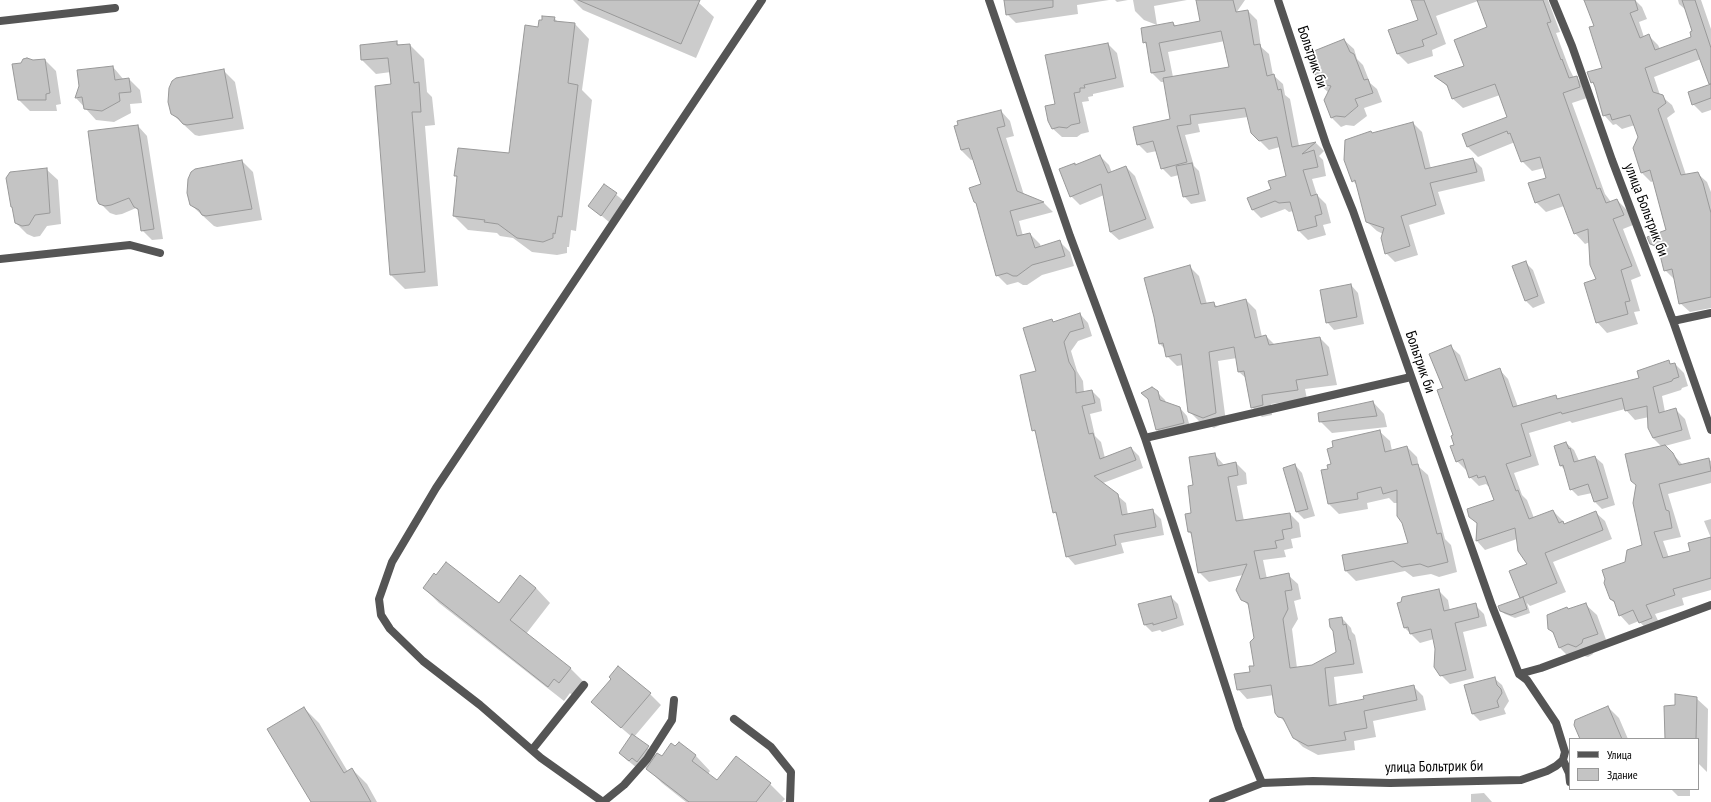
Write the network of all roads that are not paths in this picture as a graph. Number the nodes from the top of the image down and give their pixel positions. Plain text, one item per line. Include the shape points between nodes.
1 (762, 0) edge
2 (989, 0) edge
3 (1278, 0) edge
4 (1553, 0) edge
5 (115, 8) dead end
6 (0, 22) edge
7 (160, 253) dead end
8 (0, 259) edge
9 (1711, 313) edge
10 (1673, 321) junction
11 (1411, 377) junction
12 (1711, 430) edge
13 (1145, 438) junction
14 (1711, 605) edge
15 (1519, 674) junction
16 (584, 685) dead end
17 (674, 700) dead end
18 (734, 719) dead end
19 (532, 750) junction
20 (1563, 760) junction
21 (1569, 773) edge
22 (1262, 783) junction
23 (603, 802) edge
24 (790, 802) edge
25 (1213, 802) edge

1 - 19 street via 436,488 392,562 381,592 381,615 390,629 423,661
2 - 13 street via 1070,236
3 - 11 street, Больтрик би via 1326,144
4 - 10 street, улица Больтрик би
5 - 6 street
7 - 8 street via 130,245
9 - 10 street
10 - 12 street, улица Больтрик би
11 - 13 street
11 - 15 street, Больтрик би via 1492,606
13 - 22 street via 1239,728
14 - 15 street via 1542,668
15 - 20 street, Больтрик би via 1556,723 1564,745
16 - 19 street
17 - 23 street via 672,720 647,758 624,784
18 - 24 street via 771,747 791,772
19 - 23 street
20 - 21 street
20 - 22 street, улица Больтрик би via 1547,771 1521,780
22 - 25 street, улица Больтрик би

